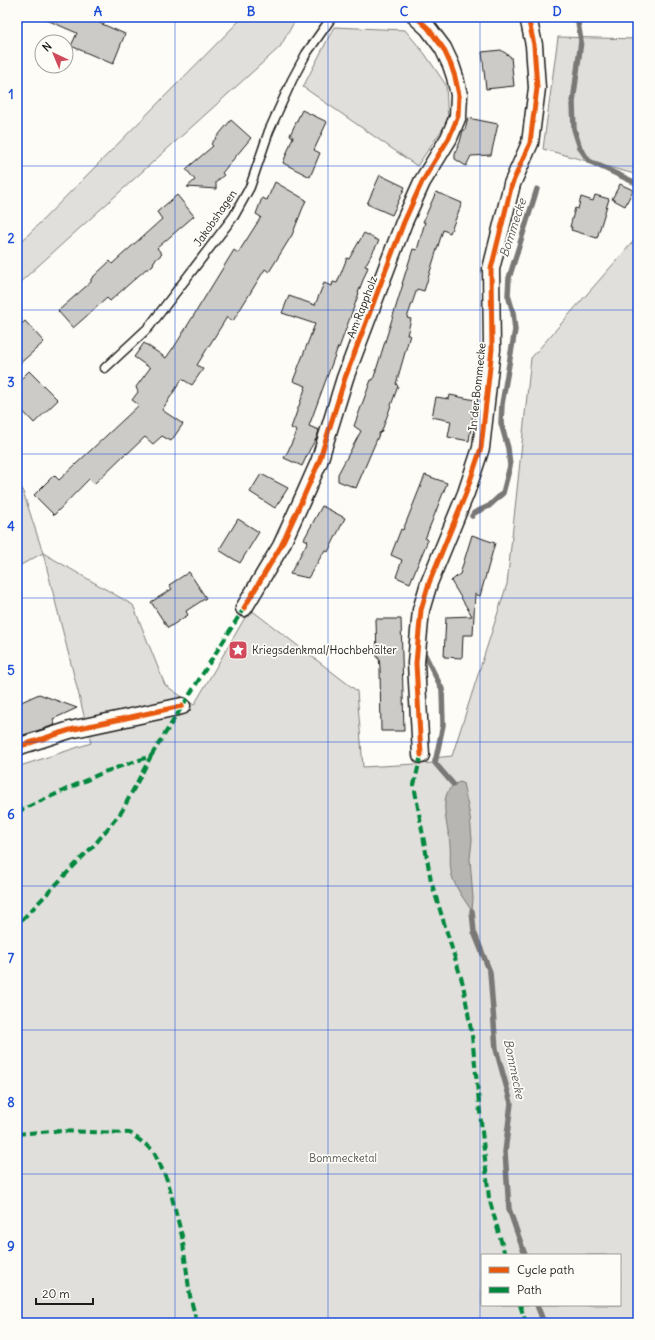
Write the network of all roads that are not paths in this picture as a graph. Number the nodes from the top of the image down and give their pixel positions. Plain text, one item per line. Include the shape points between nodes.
1 (332, 17) edge
2 (416, 17) edge
3 (528, 17) edge
4 (105, 368) dead end
5 (244, 608) dead end
6 (182, 706) dead end
7 (17, 747) edge
8 (421, 755) dead end

1 - 4 lane, Jakobshagen via 306,54 292,80 269,131 250,187 234,216 149,327
2 - 5 street, Am Rappholz via 428,28 451,65 459,95 458,116 449,138 422,182 404,222 345,378 319,462 281,546
3 - 8 street, In der Bommecke via 534,45 538,88 530,143 512,184 491,269 492,349 481,448 421,610 416,663
6 - 7 street via 70,730

